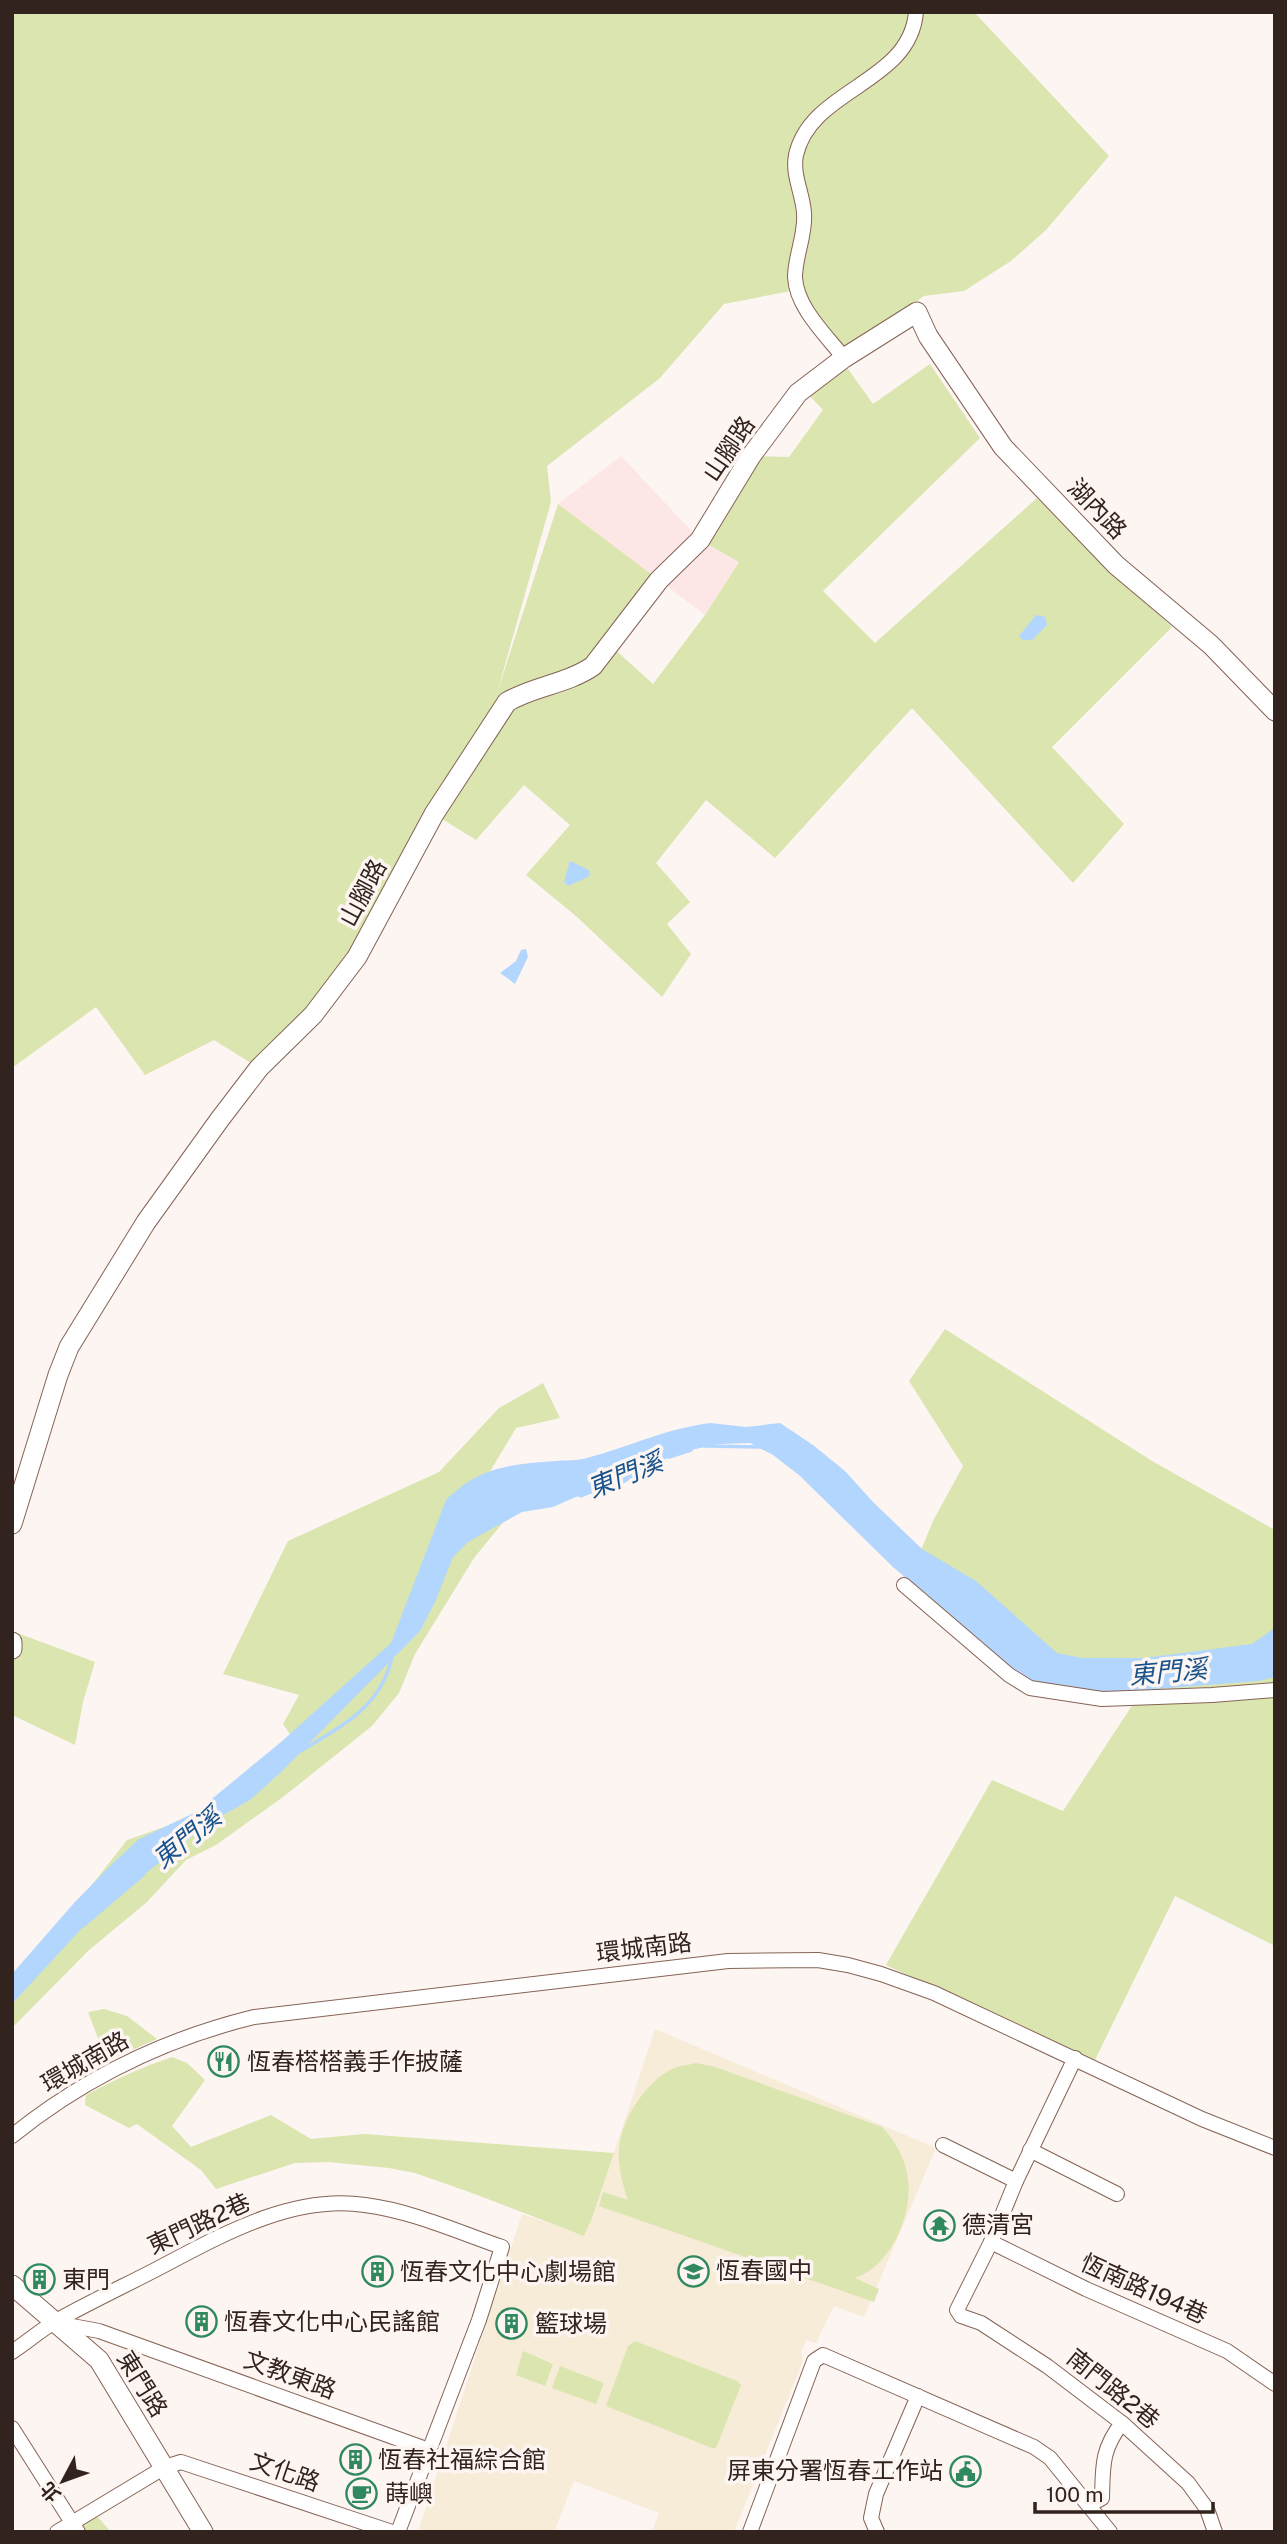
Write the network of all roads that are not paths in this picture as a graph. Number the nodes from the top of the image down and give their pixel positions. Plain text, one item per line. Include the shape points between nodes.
1 (916, 12) edge
2 (917, 312) joint
3 (844, 358) junction
4 (1275, 711) edge
5 (12, 1524) edge
6 (904, 1585) dead end
7 (12, 1642) edge
8 (12, 1649) edge
9 (1275, 1690) edge
10 (1074, 2058) junction
11 (12, 2136) edge
12 (943, 2145) dead end
13 (1275, 2148) edge
14 (1030, 2150) junction
15 (1016, 2180) junction
16 (1118, 2194) dead end
17 (991, 2242) junction
18 (12, 2285) edge
19 (54, 2322) junction
20 (12, 2352) edge
21 (1275, 2384) edge
22 (918, 2396) junction
23 (1122, 2423) junction
24 (12, 2428) edge
25 (429, 2450) junction
26 (164, 2468) junction
27 (1090, 2505) junction
28 (75, 2527) edge
29 (57, 2532) edge
30 (203, 2532) edge
31 (392, 2532) edge
32 (398, 2532) edge
33 (750, 2532) edge
34 (877, 2532) edge
35 (1111, 2532) edge
36 (1215, 2532) edge

1 - 3 street via 908,43 889,65 825,111 803,136 795,156 804,213 795,277 800,300
2 - 3 street, 山腳路
2 - 4 street, 湖內路 via 928,337 1003,447 1116,565 1211,645
3 - 5 street, 山腳路 via 798,393 751,456 700,540 659,580 593,666 507,702 434,814 357,957 313,1015 259,1068 220,1119 146,1222 69,1347
6 - 9 street via 1030,1688 1102,1699
7 - 8 street
10 - 11 street, 環城南路 via 881,1974 818,1960 728,1961 254,2017 213,2027 94,2078
10 - 13 street, 環城南路
10 - 14 street
12 - 15 street
14 - 15 street
14 - 16 street
15 - 17 street
17 - 21 street, 恆南路194巷 via 1227,2351
17 - 23 street, 南門路2巷 via 957,2310 961,2316 981,2323 1047,2366
18 - 19 street, 東門路
19 - 20 street, 東門路2巷
19 - 25 street, 文教東路 via 123,2339
19 - 25 street, 東門路2巷 via 250,2221 309,2207 365,2204 403,2214 502,2248
19 - 26 street, 東門路 via 99,2360
22 - 27 street via 1034,2447 1050,2458
22 - 33 street via 823,2355 814,2361
22 - 34 street via 876,2494 871,2518
23 - 27 street via 1102,2461 1101,2498
23 - 36 street, 南門路2巷 via 1188,2483 1207,2509
24 - 28 street
25 - 32 street
26 - 28 street
26 - 30 street, 東門路
26 - 31 street, 文化路 via 181,2462
27 - 35 street
28 - 29 street

